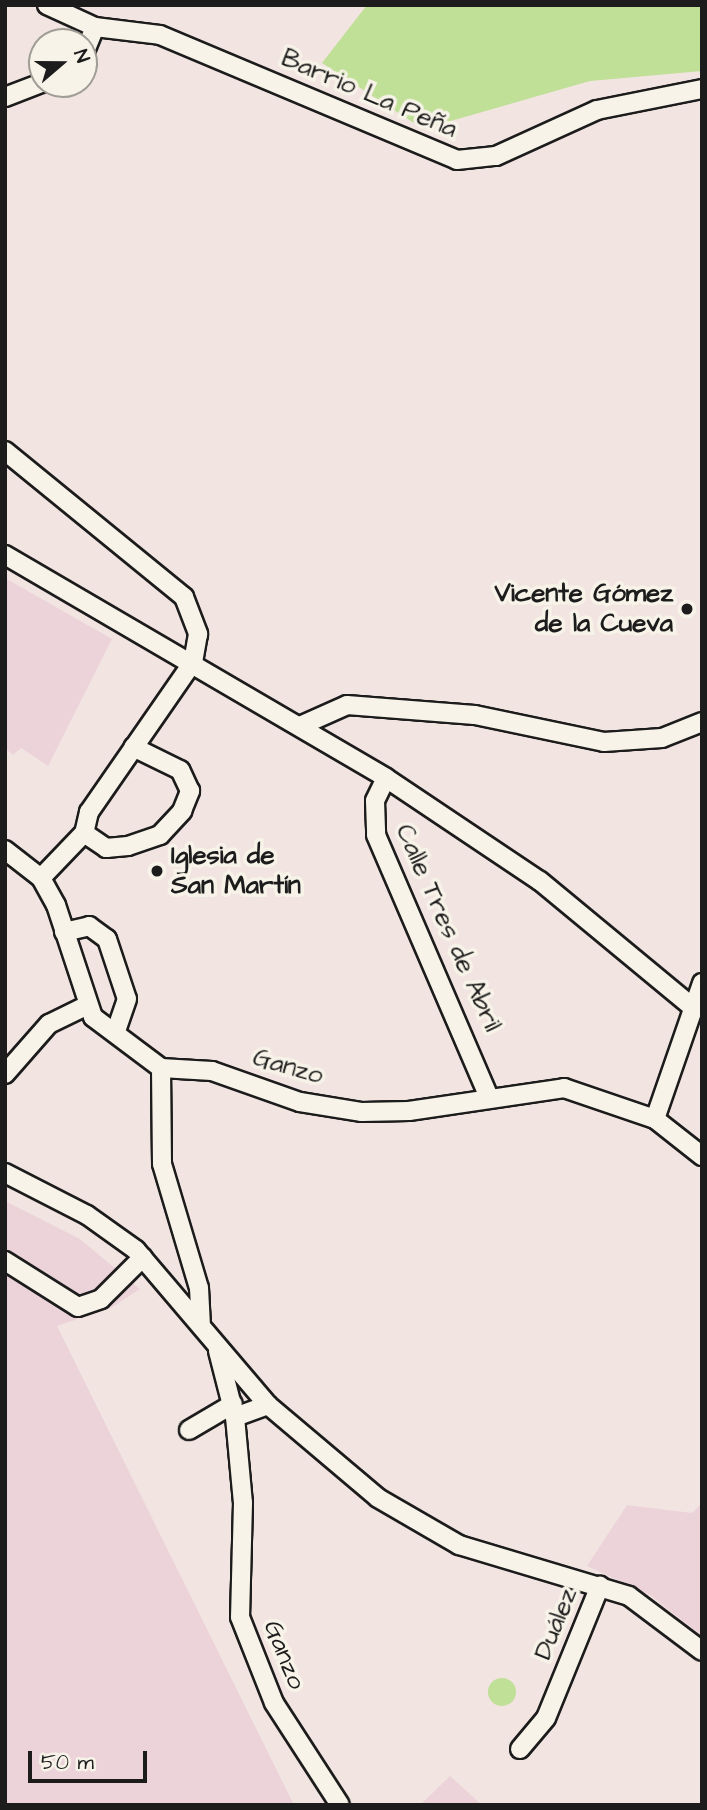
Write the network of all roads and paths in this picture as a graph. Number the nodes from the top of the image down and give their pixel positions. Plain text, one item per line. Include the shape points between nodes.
1 (47, 5) edge
2 (95, 27) joint
3 (28, 88) edge
4 (702, 89) edge
5 (5, 97) edge
6 (5, 451) edge
7 (5, 555) edge
8 (193, 662) junction
9 (702, 722) edge
10 (300, 726) junction
11 (133, 747) junction
12 (386, 778) junction
13 (84, 833) junction
14 (5, 850) edge
15 (41, 878) junction
16 (64, 932) junction
17 (702, 983) edge
18 (88, 1005) junction
19 (690, 1005) junction
20 (115, 1033) junction
21 (161, 1068) junction
22 (5, 1074) edge
23 (489, 1098) junction
24 (655, 1119) junction
25 (702, 1156) edge
26 (5, 1173) edge
27 (143, 1257) junction
28 (5, 1261) edge
29 (201, 1322) junction
30 (215, 1341) junction
31 (268, 1405) junction
32 (234, 1411) junction
33 (189, 1430) dead end
34 (600, 1586) junction
35 (702, 1651) edge
36 (520, 1749) dead end
37 (340, 1805) edge

1 - 2 street, Barrio La Peña
2 - 4 street, Barrio La Peña via 160,35 457,160 496,156 597,110
3 - 5 street
6 - 8 street via 184,597 198,634
7 - 8 street
8 - 10 street
8 - 11 street
9 - 10 street via 662,738 604,742 475,715 346,705
10 - 12 street
11 - 13 street via 89,812
11 - 13 street via 180,770 190,791 182,811 160,835 128,846 106,848
12 - 19 street via 540,881
12 - 23 street, Calle Tres de Abril via 375,801 376,835
13 - 15 street
14 - 15 street
15 - 16 street
16 - 18 street
16 - 20 street via 89,926 107,939 127,999
17 - 19 street
18 - 20 street
18 - 22 street via 49,1024
19 - 24 street
20 - 21 street
21 - 23 street, Ganzo via 212,1071 300,1102 362,1112
21 - 29 street via 162,1164 199,1288
23 - 24 street, Ganzo via 564,1088
24 - 25 street, Ganzo
26 - 27 street, Ganzo via 87,1215
27 - 28 street via 101,1299 78,1307
27 - 29 street, Ganzo
29 - 30 street, Ganzo
30 - 31 street, Ganzo
30 - 32 street, Ganzo
31 - 32 street
31 - 34 street, Ganzo via 378,1498 459,1545
32 - 33 street
32 - 37 street, Ganzo via 243,1503 240,1617 295,1742
34 - 35 street, Duález via 643,1604
34 - 36 street, Duález via 547,1717

